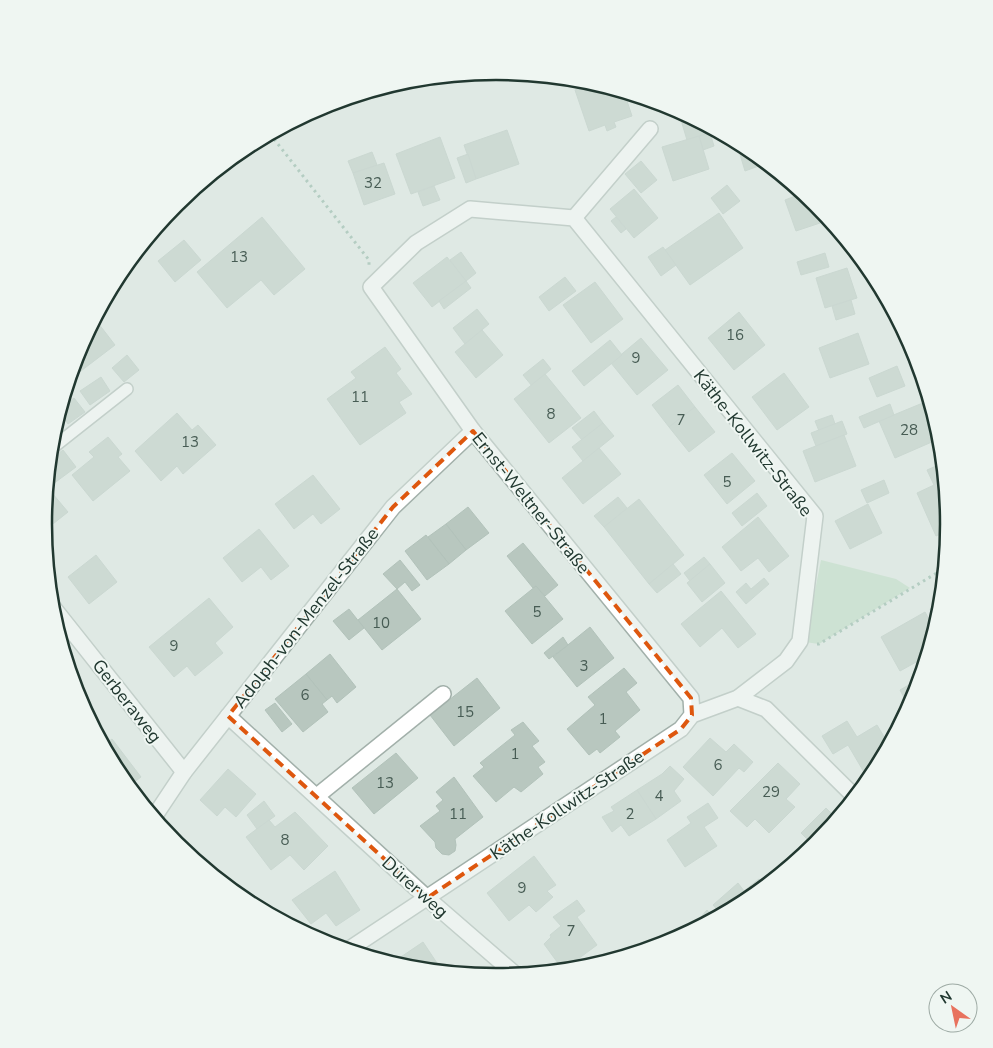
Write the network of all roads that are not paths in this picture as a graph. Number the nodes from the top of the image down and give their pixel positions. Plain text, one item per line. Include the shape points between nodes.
1 (650, 129) dead end
2 (574, 218) junction
3 (127, 389) dead end
4 (473, 431) junction
5 (60, 442) edge
6 (64, 624) edge
7 (765, 678) junction
8 (442, 694) dead end
9 (738, 698) junction
10 (766, 709) junction
11 (692, 714) junction
12 (228, 716) junction
13 (184, 772) junction
14 (850, 792) edge
15 (317, 796) junction
16 (158, 811) edge
17 (427, 898) junction
18 (356, 945) edge
19 (507, 968) edge

1 - 2 street
2 - 4 street, Ernst-Weltner-Straße via 470,209 416,243 371,287
2 - 7 street, Käthe-Kollwitz-Straße via 815,516 800,641 786,661
3 - 5 lane
4 - 11 street, Ernst-Weltner-Straße via 691,698
4 - 12 street, Adolph-von-Menzel-Straße via 393,507
6 - 13 street, Gerberaweg
7 - 9 street, Käthe-Kollwitz-Straße
7 - 10 street
8 - 15 street
9 - 10 street
9 - 11 street, Käthe-Kollwitz-Straße
10 - 14 street
11 - 17 street, Käthe-Kollwitz-Straße via 681,729
12 - 13 street, Adolph-von-Menzel-Straße
12 - 15 street, Dürerweg
13 - 16 street, Adolph-von-Menzel-Straße
15 - 17 street, Dürerweg
17 - 18 street, Käthe-Kollwitz-Straße
17 - 19 street, Dürerweg

